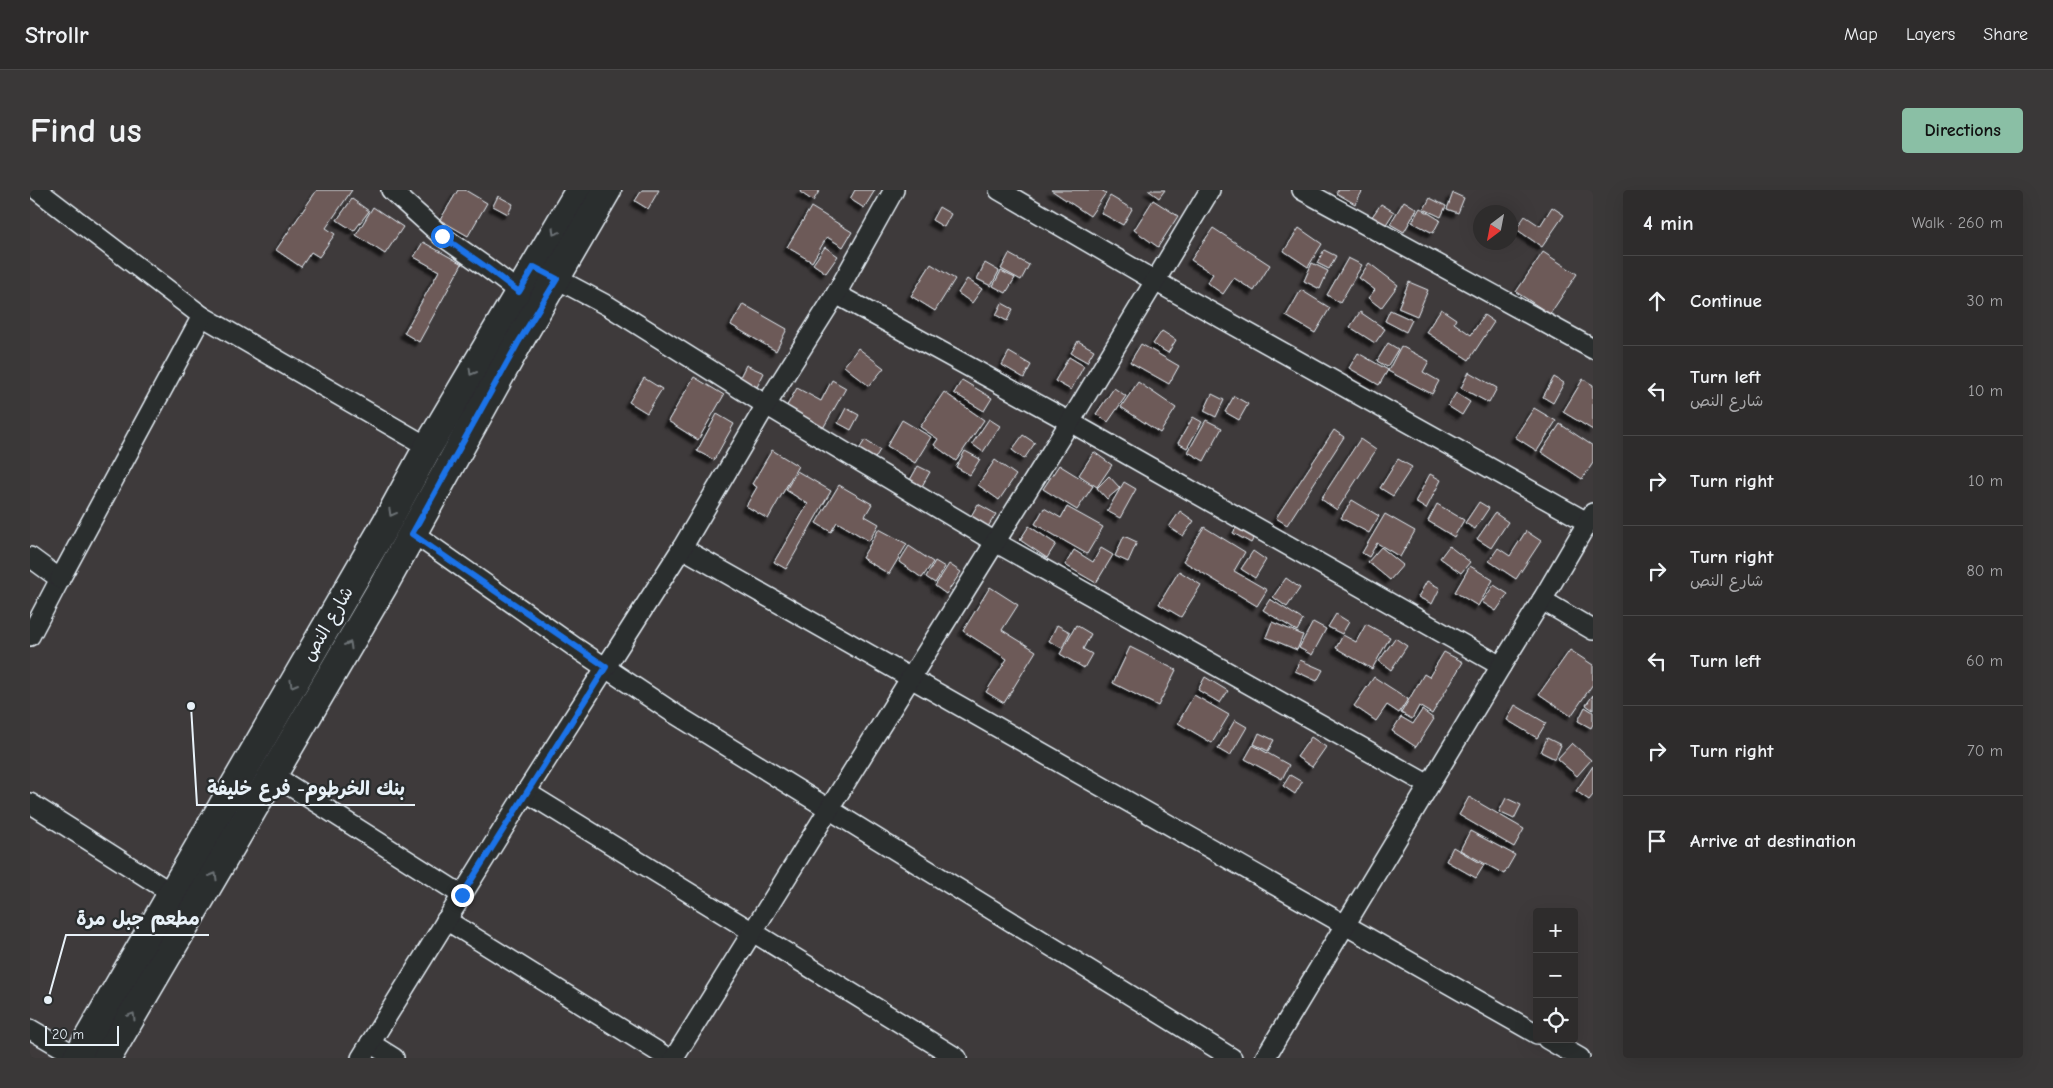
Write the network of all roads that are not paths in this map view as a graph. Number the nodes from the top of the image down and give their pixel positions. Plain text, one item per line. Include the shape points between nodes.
1 (37, 190) edge
2 (391, 190) edge
3 (580, 190) edge
4 (607, 190) edge
5 (894, 190) edge
6 (999, 190) edge
7 (1210, 190) edge
8 (1302, 190) edge
9 (545, 273) junction
10 (1155, 281) junction
11 (519, 292) junction
12 (836, 294) junction
13 (202, 316) junction
14 (1593, 349) edge
15 (766, 405) junction
16 (1070, 422) junction
17 (428, 447) junction
18 (1590, 518) edge
19 (412, 534) junction
20 (995, 542) junction
21 (682, 548) junction
22 (30, 557) edge
23 (357, 573) junction
24 (60, 579) junction
25 (382, 588) junction
26 (1542, 600) junction
27 (1593, 630) edge
28 (30, 636) edge
29 (1501, 666) junction
30 (606, 667) junction
31 (910, 678) junction
32 (274, 775) junction
33 (1430, 786) junction
34 (526, 792) junction
35 (30, 804) edge
36 (830, 809) junction
37 (173, 894) junction
38 (462, 895) junction
39 (446, 920) junction
40 (1346, 924) junction
41 (752, 931) junction
42 (30, 1029) edge
43 (1533, 1032) edge
44 (1554, 1043) edge
45 (366, 1051) edge
46 (77, 1057) edge
47 (107, 1058) edge
48 (394, 1058) edge
49 (668, 1058) edge
50 (674, 1058) edge
51 (957, 1058) edge
52 (1232, 1058) edge
53 (1265, 1058) edge
54 (1580, 1058) edge

1 - 13 street
2 - 11 street via 442,236
3 -> 9 main road, شارع النص
4 - 9 main road, شارع النص
5 - 12 street
6 - 10 street
7 - 10 street
8 - 14 street
9 - 11 main road, شارع النص
9 - 15 street via 610,307
9 - 19 main road, شارع النص via 518,343
10 - 16 street
10 - 18 street
11 -> 17 main road, شارع النص
12 - 15 street
12 - 16 street
13 - 17 street
13 - 24 street
15 - 20 street
15 - 21 street
16 - 20 street
16 - 29 street
17 -> 23 main road, شارع النص
18 - 26 street
19 - 25 main road, شارع النص
19 - 30 street
20 - 31 street
20 - 33 street
21 - 30 street
21 - 31 street
22 - 24 street
23 - 25 main road
23 -> 37 main road, شارع النص
24 - 28 street
32 -> 25 main road, شارع النص
26 - 27 street
26 - 29 street
29 - 33 street
30 - 34 street
30 - 36 street via 718,741
31 - 36 street
31 - 40 street
32 - 38 street
47 -> 32 main road, شارع النص
33 - 40 street
34 - 38 street
34 - 41 street
35 - 37 street
36 - 41 street
36 - 52 street
37 - 46 main road, شارع النص
38 - 39 street
39 - 45 street
39 - 49 street
40 - 43 street
40 - 53 street
41 - 50 street
41 - 51 street
42 - 46 street
44 - 54 street
45 - 48 street

